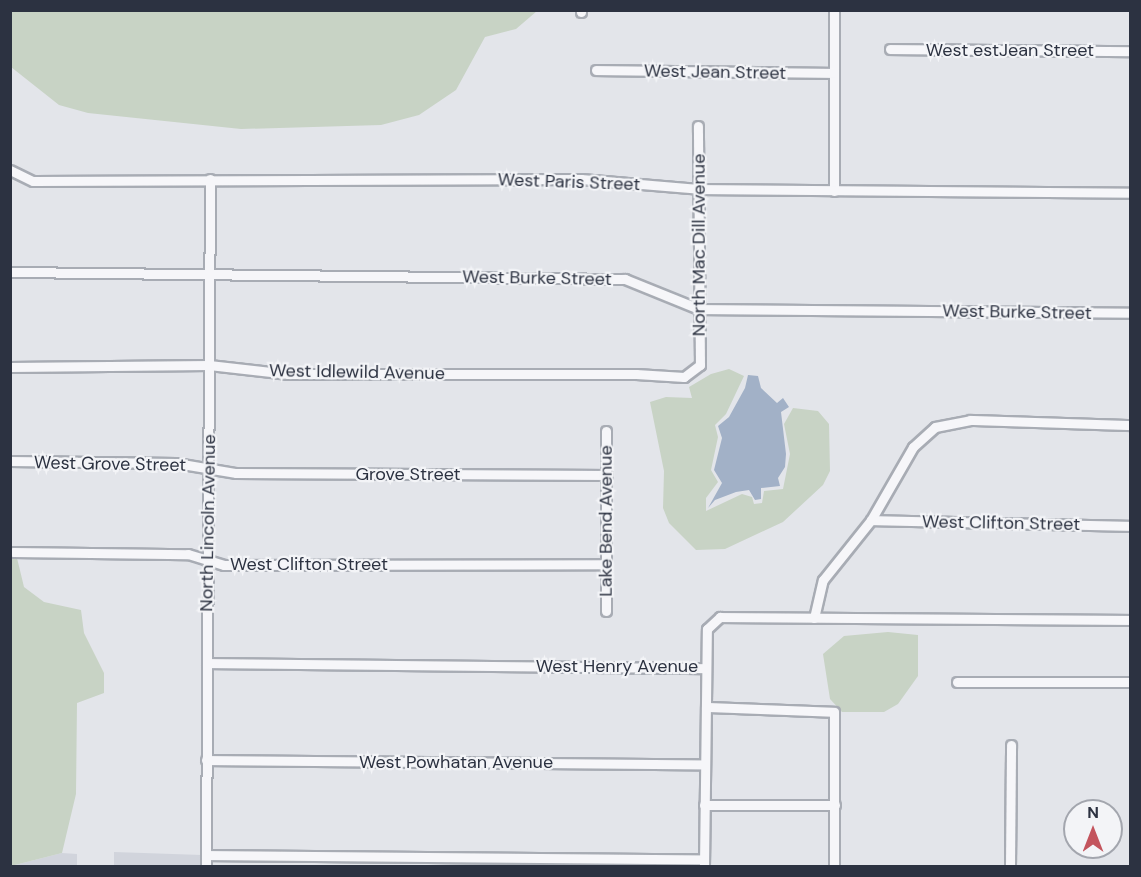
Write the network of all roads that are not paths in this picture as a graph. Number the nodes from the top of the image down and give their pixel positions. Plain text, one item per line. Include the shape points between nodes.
1 (834, 10) edge
2 (890, 49) dead end
3 (1131, 51) edge
4 (596, 70) dead end
5 (834, 73) junction
6 (698, 126) dead end
7 (10, 170) edge
8 (210, 179) junction
9 (699, 189) junction
10 (834, 191) junction
11 (1131, 193) edge
12 (10, 272) edge
13 (209, 273) junction
14 (699, 309) junction
15 (1131, 313) edge
16 (209, 365) junction
17 (700, 365) joint
18 (10, 367) edge
19 (1131, 425) edge
20 (606, 431) dead end
21 (10, 461) edge
22 (209, 468) junction
23 (607, 475) junction
24 (871, 520) junction
25 (1131, 526) edge
26 (13, 552) dead end
27 (209, 561) junction
28 (606, 564) junction
29 (606, 611) dead end
30 (814, 618) junction
31 (1131, 620) edge
32 (207, 663) junction
33 (705, 668) junction
34 (957, 682) dead end
35 (1131, 682) edge
36 (706, 707) junction
37 (1011, 746) dead end
38 (206, 760) junction
39 (705, 764) junction
40 (704, 805) junction
41 (835, 805) junction
42 (206, 855) junction
43 (569, 862) edge
44 (654, 862) edge
45 (704, 863) edge
46 (206, 867) edge
47 (834, 867) edge
48 (1010, 867) edge

1 - 5 street
2 - 3 street, West estJean Street
4 - 5 street, West Jean Street
5 - 10 street
6 - 9 street, North Mac Dill Avenue
7 - 8 street, West Paris Street via 33,181
8 - 9 street, West Paris Street via 581,179
8 - 13 street, North Lincoln Avenue
9 - 10 street, West Paris Street
9 - 14 street, North Mac Dill Avenue
10 - 11 street, West Paris Street
12 - 13 street, West Burke Street
13 - 14 street, West Burke Street via 625,279
13 - 16 street, North Lincoln Avenue
14 - 15 street, West Burke Street
14 - 17 street, North Mac Dill Avenue
16 - 17 street, West Idlewild Avenue via 288,374 684,377
16 - 18 street, West Idlewild Avenue
16 - 22 street, North Lincoln Avenue
19 - 24 street via 970,420 935,427 913,447
20 - 23 street, Lake Bend Avenue
21 - 22 street, West Grove Street via 176,463
22 - 23 street, Grove Street via 236,473
22 - 27 street, North Lincoln Avenue
23 - 28 street, Lake Bend Avenue
24 - 25 street, West Clifton Street
24 - 30 street via 823,580
26 - 27 street, West Clifton Street via 188,554
27 - 28 street, West Clifton Street via 224,565
27 - 32 street, North Lincoln Avenue
28 - 29 street, Lake Bend Avenue
30 - 31 street, West Henry Avenue
30 - 33 street, West Henry Avenue via 720,617 707,629
32 - 33 street, West Henry Avenue
32 - 38 street, North Lincoln Avenue
33 - 36 street
34 - 35 street
36 - 39 street
36 - 41 street via 834,712
37 - 48 street
38 - 39 street, West Powhatan Avenue
38 - 42 street, North Lincoln Avenue
39 - 40 street
40 - 41 street
40 - 45 street
41 - 47 street
42 - 43 street
42 - 46 street, North Lincoln Avenue
43 - 44 street
44 - 45 street

